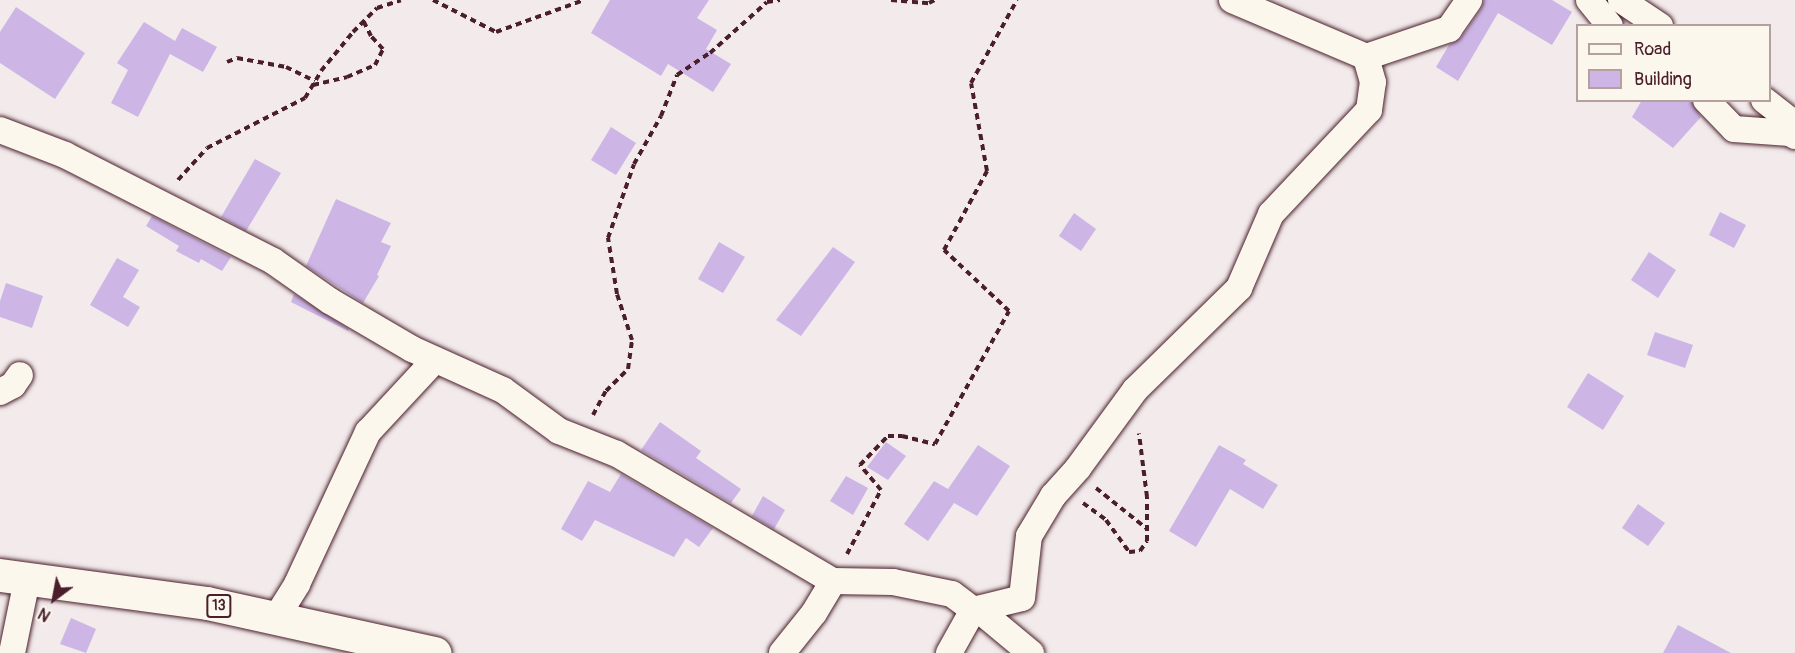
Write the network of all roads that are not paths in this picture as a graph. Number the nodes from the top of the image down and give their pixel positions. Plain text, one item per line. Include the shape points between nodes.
1 (1232, 0) edge
2 (1469, 0) edge
3 (1589, 0) edge
4 (1621, 0) edge
5 (1609, 24) edge
6 (1657, 24) edge
7 (1366, 57) junction
8 (1708, 102) edge
9 (1767, 102) edge
10 (1795, 124) edge
11 (0, 130) edge
12 (1795, 136) edge
13 (435, 360) junction
14 (20, 375) dead end
15 (0, 392) edge
16 (13, 577) edge
17 (833, 580) junction
18 (975, 609) junction
19 (276, 618) junction
20 (1026, 651) edge
21 (12, 653) edge
22 (435, 653) edge
23 (782, 653) edge
24 (949, 653) edge

1 - 7 street
2 - 7 street via 1449,29
3 - 5 street
4 - 6 street
7 - 18 street via 1373,82 1369,110 1271,214 1239,288 1129,398 1068,479 1029,536 1022,598
8 - 12 street via 1734,129
9 - 10 street
11 - 13 street via 65,155 273,261 330,300
13 - 17 street via 503,390 559,431 617,454
13 - 19 street via 368,432 297,584
14 - 15 street via 13,385
16 - 19 main road, 13 via 207,603
16 - 21 street
17 - 18 street via 893,582 952,594
17 - 23 street via 814,613
18 - 20 street
18 - 24 street
19 - 22 main road, 13

